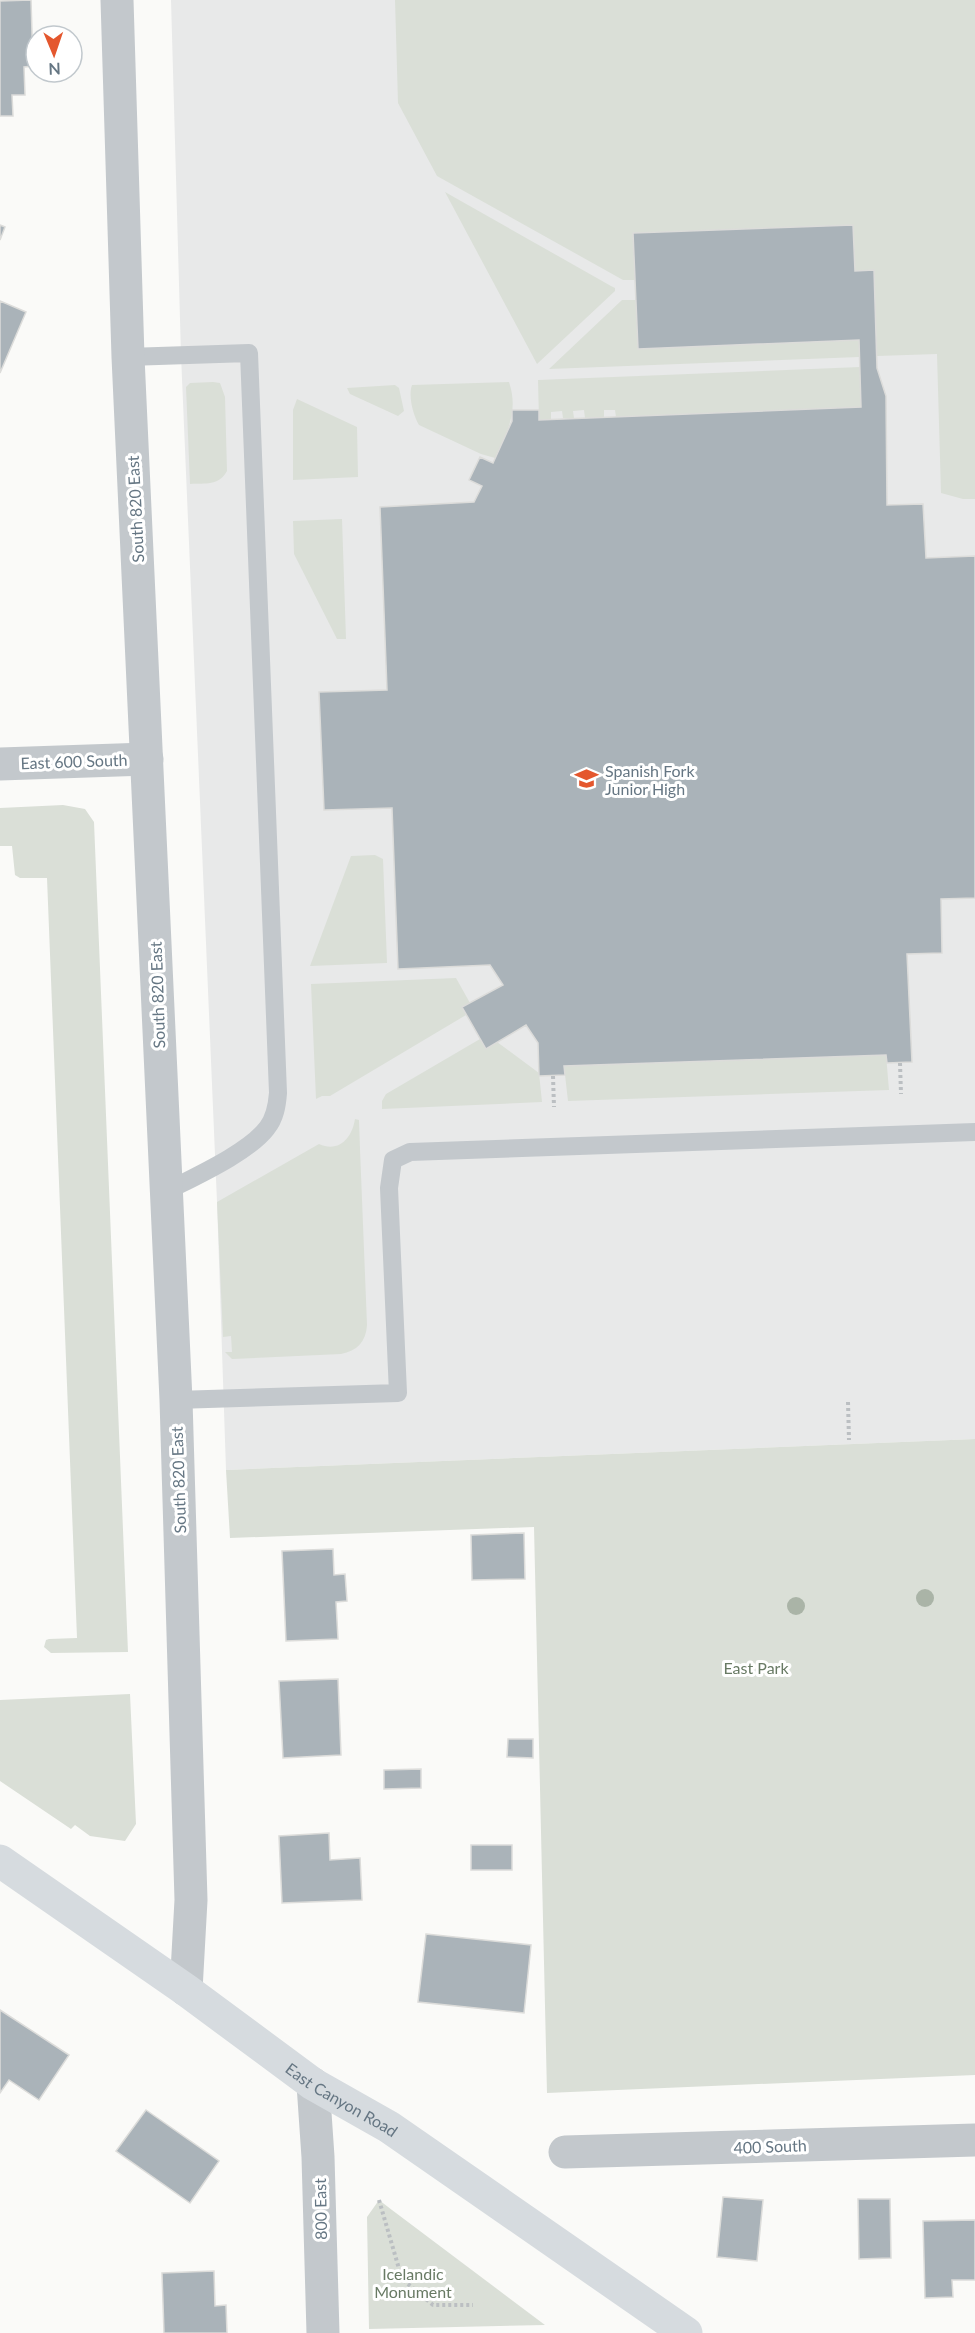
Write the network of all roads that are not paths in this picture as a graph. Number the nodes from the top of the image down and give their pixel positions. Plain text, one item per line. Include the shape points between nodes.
1 (117, 0) edge
2 (128, 357) junction
3 (147, 759) junction
4 (0, 764) edge
5 (975, 1132) edge
6 (165, 1192) junction
7 (176, 1400) junction
8 (0, 1861) edge
9 (186, 1990) junction
10 (313, 2084) junction
11 (975, 2140) edge
12 (565, 2152) dead end
13 (323, 2333) edge
14 (686, 2333) edge

1 - 2 street, South 820 East
2 - 3 street, South 820 East
2 - 6 lane via 249,353 251,387 278,1093 276,1111 255,1140
3 - 4 street, East 600 South
3 - 6 street, South 820 East
5 - 7 lane via 410,1152 393,1160 389,1188 398,1393
6 - 7 street, South 820 East
7 - 9 street, South 820 East via 191,1900
8 - 9 main road, East Canyon Road
9 - 10 main road, East Canyon Road
10 - 13 street, 800 East
10 - 14 main road, East Canyon Road via 389,2127
11 - 12 street, 400 South

